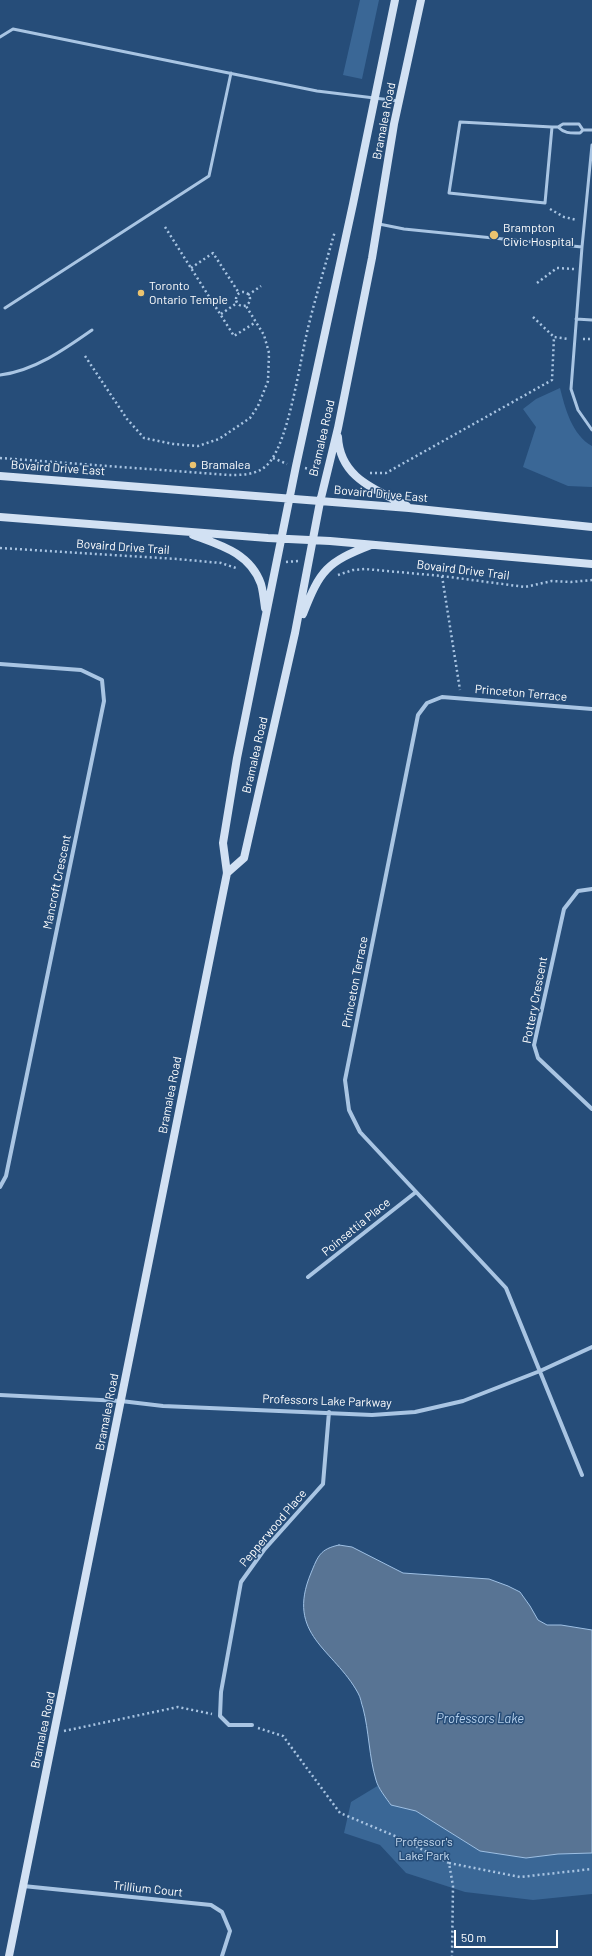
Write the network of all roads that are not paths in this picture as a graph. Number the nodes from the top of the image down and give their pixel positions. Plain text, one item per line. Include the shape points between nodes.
1 (395, 0) edge
2 (421, 0) edge
3 (0, 37) edge
4 (231, 73) junction
5 (374, 100) junction
6 (399, 101) junction
7 (558, 127) junction
8 (552, 128) junction
9 (583, 130) junction
10 (592, 130) edge
11 (592, 145) edge
12 (588, 193) junction
13 (592, 194) edge
14 (377, 224) junction
15 (582, 247) junction
16 (5, 308) dead end
17 (576, 319) junction
18 (592, 320) edge
19 (92, 330) dead end
20 (0, 376) edge
21 (338, 428) junction
22 (592, 430) edge
23 (0, 476) edge
24 (290, 498) junction
25 (320, 502) junction
26 (409, 508) junction
27 (0, 517) edge
28 (592, 527) edge
29 (185, 532) junction
30 (282, 539) junction
31 (313, 541) junction
32 (373, 545) junction
33 (592, 564) edge
34 (266, 613) junction
35 (295, 634) junction
36 (0, 664) edge
37 (592, 709) edge
38 (227, 873) junction
39 (592, 889) edge
40 (592, 1109) edge
41 (0, 1187) edge
42 (416, 1192) junction
43 (308, 1277) dead end
44 (592, 1347) edge
45 (540, 1371) junction
46 (0, 1395) edge
47 (121, 1401) junction
48 (329, 1412) junction
49 (582, 1475) dead end
50 (252, 1725) road end
51 (23, 1886) junction
52 (9, 1956) edge
53 (222, 1956) edge

1 - 5 main road, Bramalea Road
2 - 6 main road, Bramalea Road
3 - 4 lane via 13,29
4 - 5 lane
4 - 16 lane via 209,176
5 - 6 lane
5 - 24 main road, Bramalea Road
6 - 14 main road, Bramalea Road
7 - 8 lane
7 - 9 lane via 563,132 580,133
7 - 9 lane via 563,124 579,124
8 - 8 lane via 460,122 449,193 545,203
9 - 10 lane
11 - 12 lane
12 - 13 lane
12 - 15 lane
14 - 15 lane
14 - 21 main road, Bramalea Road
15 - 17 lane
17 - 18 lane
17 - 22 lane via 571,389 578,410
19 - 20 lane via 35,365
21 - 25 main road, Bramalea Road
21 - 26 main road via 339,450 353,474
23 - 24 main road, Bovaird Drive East
24 - 25 main road, Bovaird Drive East
24 - 30 main road, Bramalea Road
25 - 26 main road, Bovaird Drive East
25 - 31 main road, Bramalea Road
26 - 28 main road, Bovaird Drive East
27 - 29 main road
29 - 30 main road
29 - 34 main road via 230,549 243,558 254,570 261,584
30 - 31 main road
30 - 34 main road, Bramalea Road
31 - 32 main road
31 - 35 main road, Bramalea Road
32 - 33 main road
32 - 35 main road via 343,556 324,571 312,591
34 - 38 main road, Bramalea Road via 223,843
35 - 38 main road, Bramalea Road via 244,858
36 - 41 street, Mancroft Crescent via 81,670 102,680 104,701 6,1176
37 - 42 street, Princeton Terrace via 442,697 427,703 418,715 345,1080 349,1110 360,1132
38 - 47 main road, Bramalea Road
39 - 40 street, Pottery Crescent via 578,891 564,909 534,1045 538,1058
42 - 43 street, Poinsettia Place
42 - 45 street, Princeton Terrace via 506,1288
44 - 45 street, Professors Lake Parkway
45 - 48 street, Professors Lake Parkway via 462,1401 415,1412 372,1415
45 - 49 street, Princeton Terrace
46 - 47 street, Professors Lake Parkway
47 - 48 street, Professors Lake Parkway via 163,1406
47 - 51 main road, Bramalea Road
48 - 50 street, Pepperwood Place via 323,1484 264,1550 242,1582 221,1692 220,1716 229,1725
51 - 52 main road, Bramalea Road
51 - 53 street, Trillium Court via 211,1906 222,1912 230,1931

